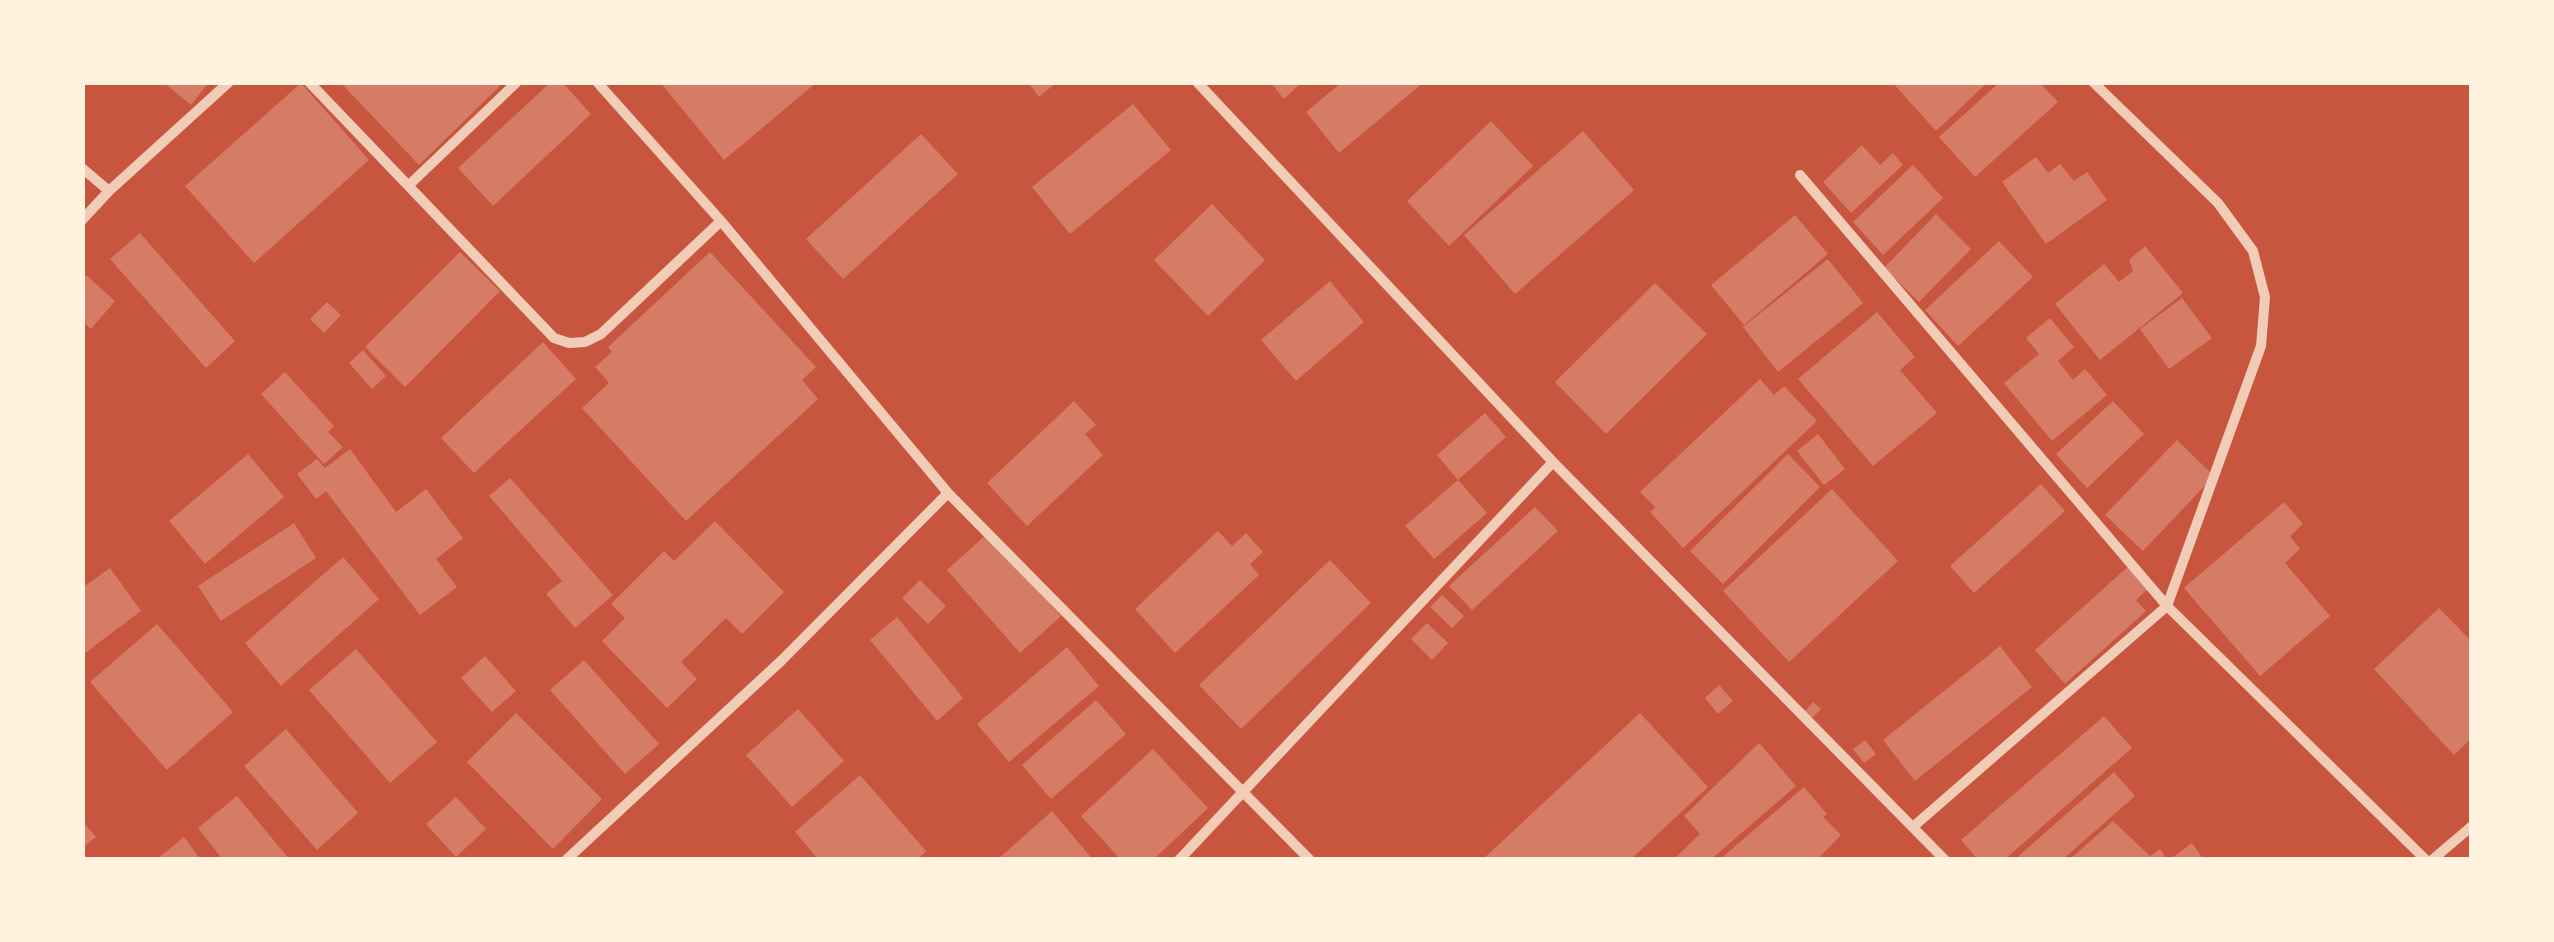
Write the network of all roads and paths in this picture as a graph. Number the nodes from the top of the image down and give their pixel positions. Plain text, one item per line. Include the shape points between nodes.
1 (230, 82) edge
2 (309, 82) edge
3 (517, 82) edge
4 (598, 82) edge
5 (1197, 82) edge
6 (2093, 82) edge
7 (82, 168) edge
8 (1800, 175) dead end
9 (409, 185) junction
10 (109, 191) junction
11 (82, 220) edge
12 (721, 221) junction
13 (1554, 462) junction
14 (948, 493) junction
15 (2168, 606) junction
16 (1241, 792) junction
17 (1914, 826) junction
18 (2472, 826) edge
19 (566, 860) edge
20 (1179, 860) edge
21 (1310, 860) edge
22 (1945, 860) edge
23 (2429, 860) edge

1 - 10 street
2 - 9 street
3 - 9 street
4 - 12 street
5 - 13 street
6 - 15 street via 2218,203 2253,251 2264,298 2261,346
7 - 10 street
8 - 15 street
9 - 12 street via 554,338 569,343 601,334
10 - 11 street
12 - 14 street
13 - 16 street
13 - 17 street
14 - 16 street
14 - 19 street via 781,661
15 - 17 street
15 - 23 street
16 - 20 street
16 - 21 street
17 - 22 street
18 - 23 street

